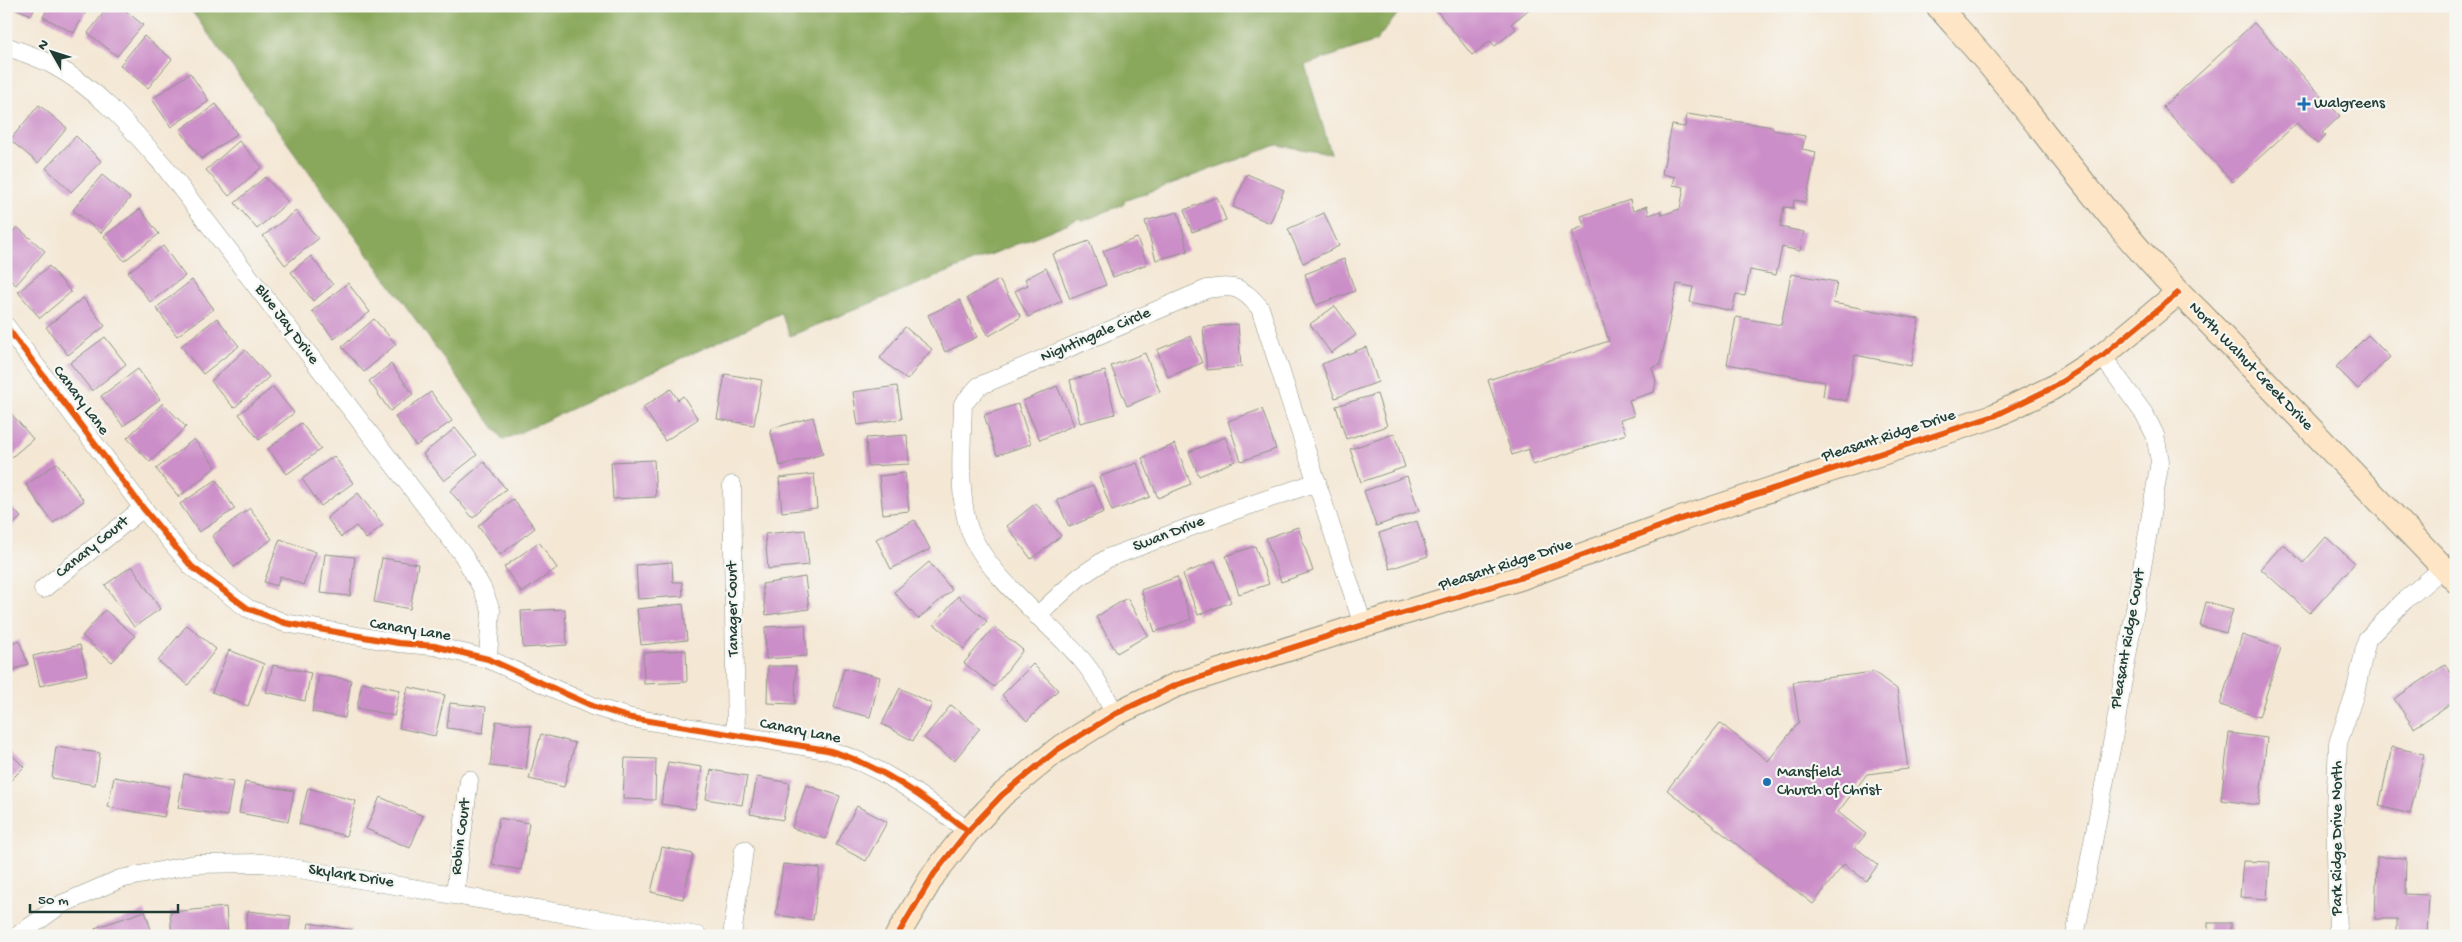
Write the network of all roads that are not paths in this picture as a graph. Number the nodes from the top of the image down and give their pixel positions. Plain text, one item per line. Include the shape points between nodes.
1 (1938, 6) edge
2 (6, 46) edge
3 (2178, 292) junction
4 (6, 326) edge
5 (2102, 356) junction
6 (1317, 482) junction
7 (732, 485) dead end
8 (143, 508) junction
9 (2449, 574) edge
10 (43, 589) dead end
11 (1037, 616) junction
12 (1363, 625) junction
13 (488, 659) junction
14 (1115, 714) junction
15 (736, 734) junction
16 (469, 780) dead end
17 (968, 832) junction
18 (744, 850) dead end
19 (455, 894) junction
20 (17, 936) edge
21 (698, 936) edge
22 (732, 936) edge
23 (897, 936) edge
24 (2075, 936) edge
25 (2338, 936) edge

1 - 3 street, North Walnut Creek Drive via 2144,256
2 - 13 street, Blue Jay Drive via 53,65 88,88 117,113 164,166 463,555 491,610
3 - 5 street, Pleasant Ridge Drive
3 - 9 street, North Walnut Creek Drive
4 - 8 street, Canary Lane
5 - 12 street, Pleasant Ridge Drive via 2052,388 1994,416 1681,520 1520,578
5 - 24 street, Pleasant Ridge Court via 2145,415 2155,435 2160,460 2114,733
6 - 11 street, Swan Drive via 1108,558 1078,578
6 - 11 street, Nightingale Circle via 1260,308 1248,295 1230,286 1207,289 979,386 963,404 962,470 967,522 990,564
6 - 12 street, Nightingale Circle
7 - 15 street, Tanager Court
8 - 10 street, Canary Court
8 - 13 street, Canary Lane via 196,571 247,608 285,623 398,643 434,646
9 - 25 street, Park Ridge Drive North via 2405,600 2367,639 2355,693 2338,743 2335,809
11 - 14 street, Nightingale Circle via 1082,660
12 - 14 street, Pleasant Ridge Drive via 1176,685
13 - 15 street, Canary Lane via 596,707 632,718
14 - 17 street, Pleasant Ridge Drive via 1057,750 1002,795
15 - 17 street, Canary Lane via 850,756 900,781
16 - 19 street, Robin Court
17 - 23 street, Pleasant Ridge Drive via 934,874
18 - 22 street
19 - 20 street, Skylark Drive via 262,863 194,864 120,879 62,904
19 - 21 street, Skylark Drive

